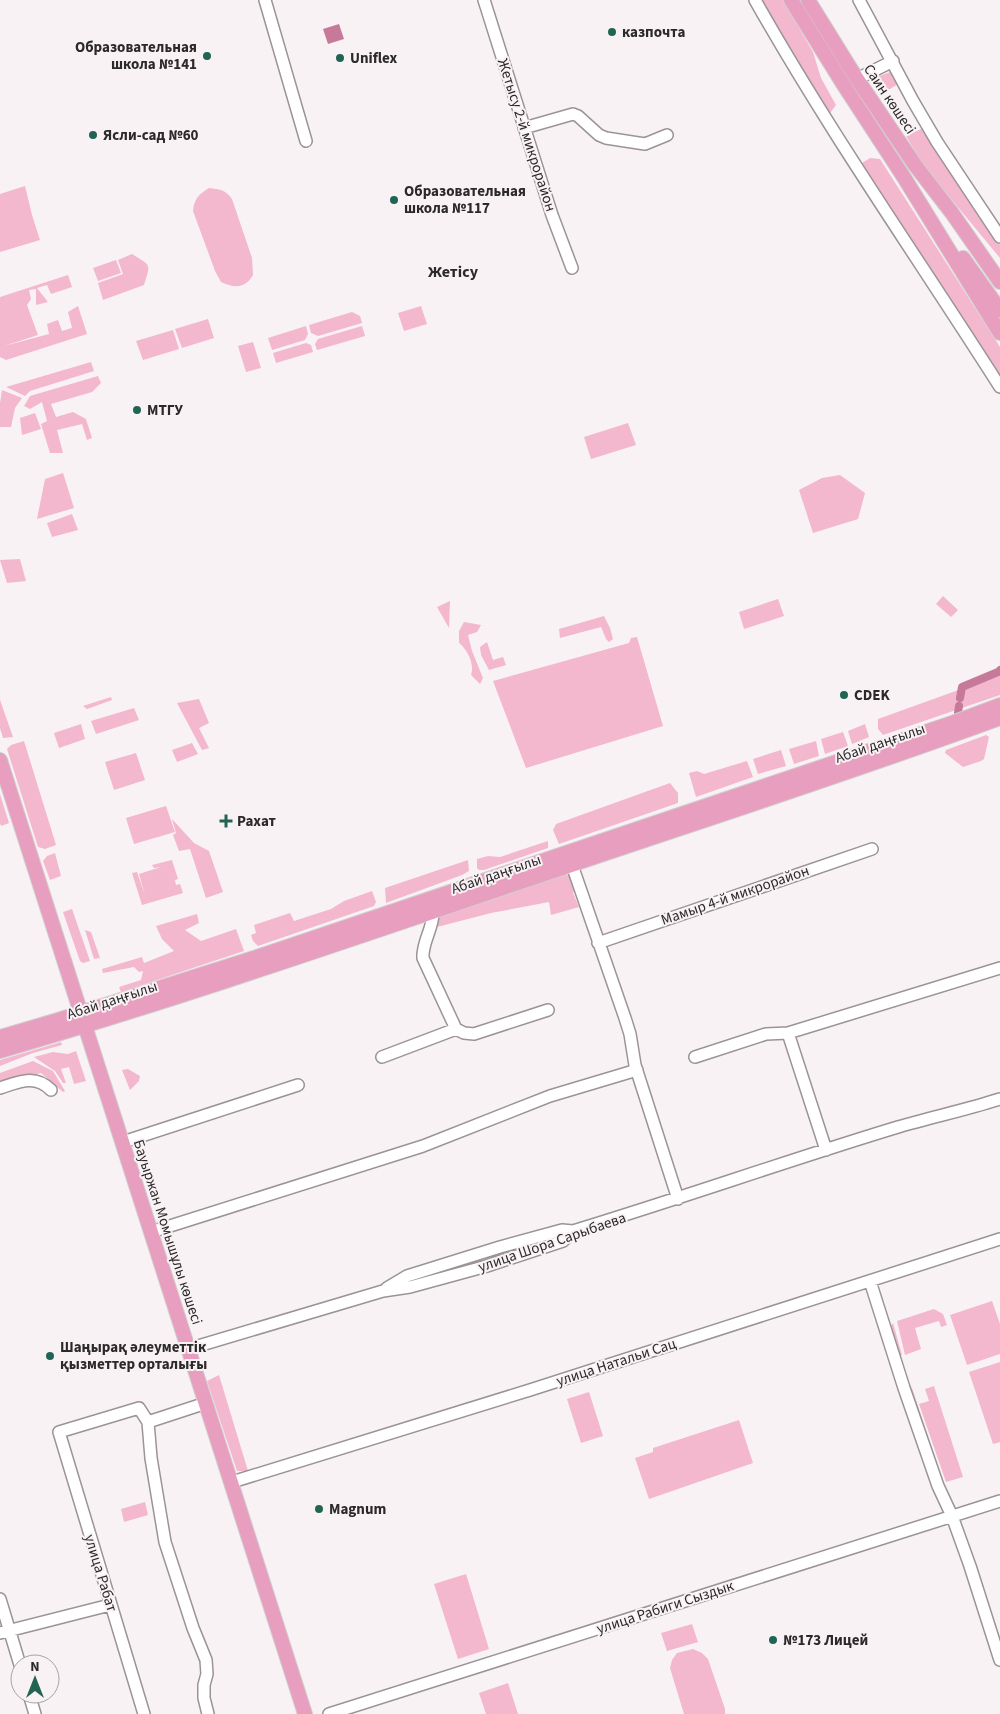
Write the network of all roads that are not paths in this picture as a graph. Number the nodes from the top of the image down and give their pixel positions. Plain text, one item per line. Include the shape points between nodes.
1 (265, 0) edge
2 (484, 0) edge
3 (755, 0) edge
4 (791, 0) edge
5 (808, 0) edge
6 (859, 0) edge
7 (892, 61) junction
8 (857, 79) junction
9 (524, 128) junction
10 (667, 135) dead end
11 (306, 141) dead end
12 (905, 179) junction
13 (952, 213) junction
14 (1000, 237) edge
15 (572, 268) dead end
16 (1000, 268) edge
17 (1000, 282) edge
18 (1000, 310) edge
19 (1000, 333) edge
20 (1000, 387) edge
21 (1000, 705) edge
22 (1000, 718) edge
23 (0, 760) edge
24 (872, 849) dead end
25 (572, 865) junction
26 (433, 913) junction
27 (598, 942) junction
28 (1000, 968) edge
29 (548, 1010) dead end
30 (83, 1019) junction
31 (456, 1029) junction
32 (788, 1033) junction
33 (0, 1037) edge
34 (0, 1051) edge
35 (382, 1056) dead end
36 (695, 1057) dead end
37 (637, 1070) junction
38 (298, 1085) dead end
39 (0, 1088) edge
40 (52, 1090) dead end
41 (1000, 1099) edge
42 (123, 1142) junction
43 (826, 1150) junction
44 (678, 1199) junction
45 (151, 1232) junction
46 (1000, 1239) edge
47 (870, 1281) junction
48 (188, 1349) junction
49 (206, 1403) junction
50 (148, 1422) junction
51 (232, 1482) junction
52 (1000, 1501) edge
53 (952, 1516) junction
54 (0, 1600) edge
55 (110, 1605) junction
56 (5, 1632) edge
57 (15, 1654) edge
58 (1000, 1660) edge
59 (144, 1714) edge
60 (208, 1714) edge
61 (305, 1714) edge
62 (329, 1714) edge

1 - 11 street
2 - 9 street, Жетысу 2-й микрорайон
3 - 20 street via 884,211
4 - 12 main road, Саин көшесі
5 - 8 main road, Саин көшесі
6 - 7 street
7 - 8 street
7 - 14 street via 937,142
8 - 13 main road, Саин көшесі
9 - 10 street via 573,114 606,138 644,144
9 - 15 street, Жетысу 2-й микрорайон
12 - 18 main road, Саин көшесі
12 - 19 main road, Саин көшесі
13 - 16 main road, Саин көшесі
13 - 17 main road, Саин көшесі
21 - 30 main road, Абай даңғылы via 282,948
22 - 25 main road, Абай даңғылы
23 - 30 main road, Бауыржан Момышұлы көшесі
24 - 27 street, Мамыр 4-й микрорайон
25 - 26 main road, Абай даңғылы
25 - 27 street
26 - 30 main road, Абай даңғылы
26 - 31 street via 423,958
27 - 37 street via 630,1034
28 - 32 street
29 - 31 street via 474,1034 464,1034
30 - 33 main road, Абай даңғылы
30 - 34 main road, Абай даңғылы
30 - 42 main road, Бауыржан Момышұлы көшесі
31 - 35 street
32 - 36 street via 766,1034
32 - 43 street
37 - 44 street
37 - 45 street via 550,1096 424,1146
38 - 42 street
39 - 40 street via 32,1080
41 - 43 street, улица Шора Сарыбаева
42 - 45 main road, Бауыржан Момышұлы көшесі
43 - 44 street, улица Шора Сарыбаева
44 - 48 street, улица Шора Сарыбаева via 573,1231 563,1241 487,1266 410,1287 383,1290
45 - 48 main road, Бауыржан Момышұлы көшесі
46 - 47 street, улица Натальи Сац
47 - 51 street, улица Натальи Сац
47 - 53 street via 938,1486
48 - 49 main road, Бауыржан Момышұлы көшесі
49 - 50 street
49 - 51 main road, Бауыржан Момышұлы көшесі
50 - 55 street, улица Рабат via 139,1408 59,1432
50 - 60 street via 165,1542 206,1660 204,1698
51 - 61 main road, Бауыржан Момышұлы көшесі
52 - 53 street, улица Рабиги Сыздык
53 - 58 street
53 - 62 street, улица Рабиги Сыздык
54 - 56 street
55 - 56 street
55 - 59 street, улица Рабат
56 - 57 street

